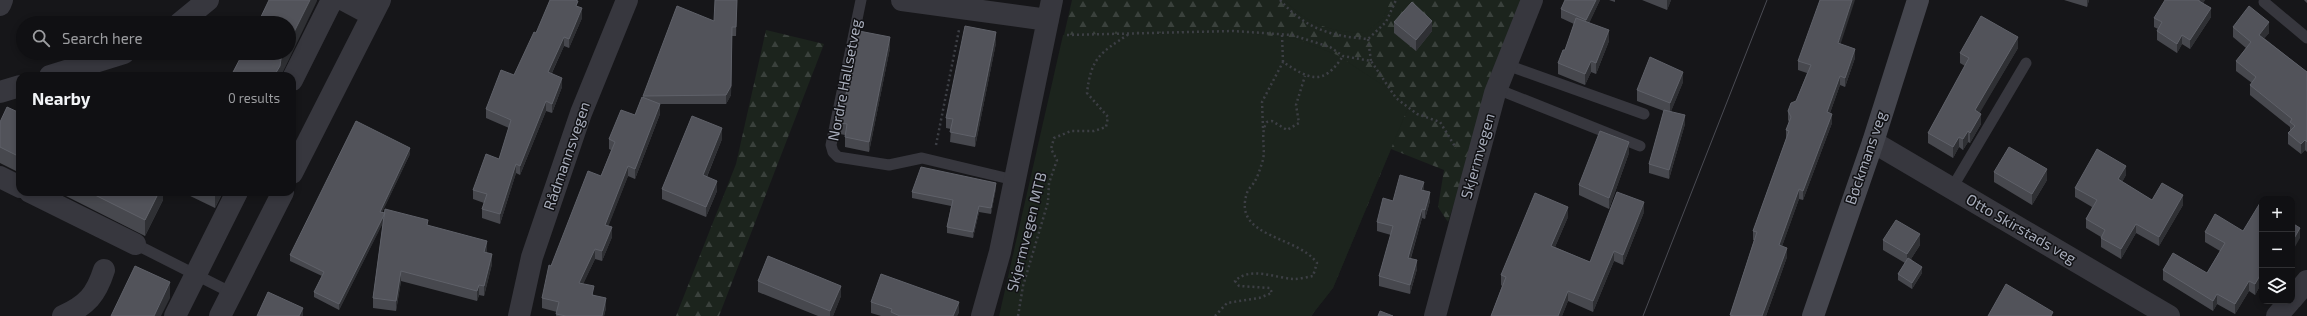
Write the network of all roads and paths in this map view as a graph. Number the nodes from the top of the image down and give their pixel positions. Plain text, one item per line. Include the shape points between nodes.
1 (2, 0) edge
2 (208, 0) edge
3 (332, 0) edge
4 (344, 0) edge
5 (627, 0) edge
6 (861, 0) edge
7 (902, 0) edge
8 (1280, 0) edge
9 (1396, 0) edge
10 (1532, 0) edge
11 (1918, 0) edge
12 (2264, 2) dead end
13 (0, 5) edge
14 (376, 7) edge
15 (964, 8) junction
16 (189, 16) edge
17 (1048, 18) edge
18 (1130, 34) junction
19 (1282, 35) junction
20 (2307, 38) edge
21 (1368, 39) junction
22 (1343, 56) junction
23 (101, 60) edge
24 (1371, 61) junction
25 (1283, 62) junction
26 (2026, 63) dead end
27 (1507, 65) junction
28 (63, 72) edge
29 (296, 72) edge
30 (1305, 76) junction
31 (16, 87) edge
32 (1497, 88) junction
33 (0, 92) edge
34 (1644, 114) dead end
35 (1263, 128) junction
36 (1873, 142) junction
37 (1640, 146) dead end
38 (933, 161) junction
39 (296, 165) edge
40 (0, 177) edge
41 (1471, 178) junction
42 (1014, 180) junction
43 (16, 185) edge
44 (1952, 188) junction
45 (38, 196) edge
46 (234, 196) edge
47 (281, 196) edge
48 (135, 244) joint
49 (104, 270) dead end
50 (196, 274) junction
51 (2307, 281) edge
52 (232, 293) junction
53 (2295, 295) edge
54 (2287, 304) edge
55 (63, 316) edge
56 (176, 316) edge
57 (220, 316) edge
58 (520, 316) edge
59 (982, 316) edge
60 (1018, 316) edge
61 (1215, 316) edge
62 (1435, 316) edge
63 (1813, 316) edge
64 (2169, 316) edge
65 (2277, 316) edge

1 - 13 street
2 - 16 street
3 - 29 street
4 - 14 street
5 - 58 street, Rådmannsvegen via 581,113 532,257
6 - 38 lane, Nordre Hallsetveg via 831,145 833,152 838,157 889,165 922,158
7 - 15 street
8 - 21 path via 1316,28 1339,37
9 - 21 path via 1386,22
10 - 27 street, Skjermvegen
11 - 36 main road, Bøckmans veg
12 - 20 lane
14 - 39 street
15 - 17 street
15 - 38 path
17 - 18 path
17 - 42 street
18 - 19 path via 1233,31
18 - 60 path, Skjermvegen MTB via 1098,57 1090,72 1087,93 1108,117 1106,127 1094,131 1071,131 1054,138 1051,149 1057,160 1049,183 1048,202 1023,286
19 - 22 path via 1292,35 1330,47
19 - 25 path
21 - 24 path
22 - 24 path
22 - 30 path via 1334,69 1317,77
23 - 28 street
24 - 41 path via 1396,98 1417,114 1440,122 1453,140 1464,168
25 - 30 path
25 - 35 path via 1262,102
26 - 44 lane
27 - 32 street, Skjermvegen
27 - 34 lane
30 - 35 path via 1296,105 1300,123 1287,130 1272,121 1267,122
31 - 33 street
32 - 37 lane
32 - 41 street, Skjermvegen
35 - 61 path via 1263,160 1247,192 1244,209 1252,226 1298,246 1311,254 1317,263 1313,276 1294,279 1250,274 1240,276 1235,281 1239,286 1270,288 1272,293 1227,303
36 - 44 street, Otto Skirstads veg
36 - 63 main road, Bøckmans veg
38 - 42 lane, Nordre Hallsetveg
40 - 43 street
41 - 62 street, Skjermvegen
42 - 59 street via 1000,252
44 - 64 street, Otto Skirstads veg
45 - 48 street
46 - 50 street
47 - 52 street
48 - 50 lane
49 - 55 street via 99,286 90,299 79,309
50 - 52 lane
50 - 56 street
51 - 53 street
52 - 57 street
54 - 65 street

